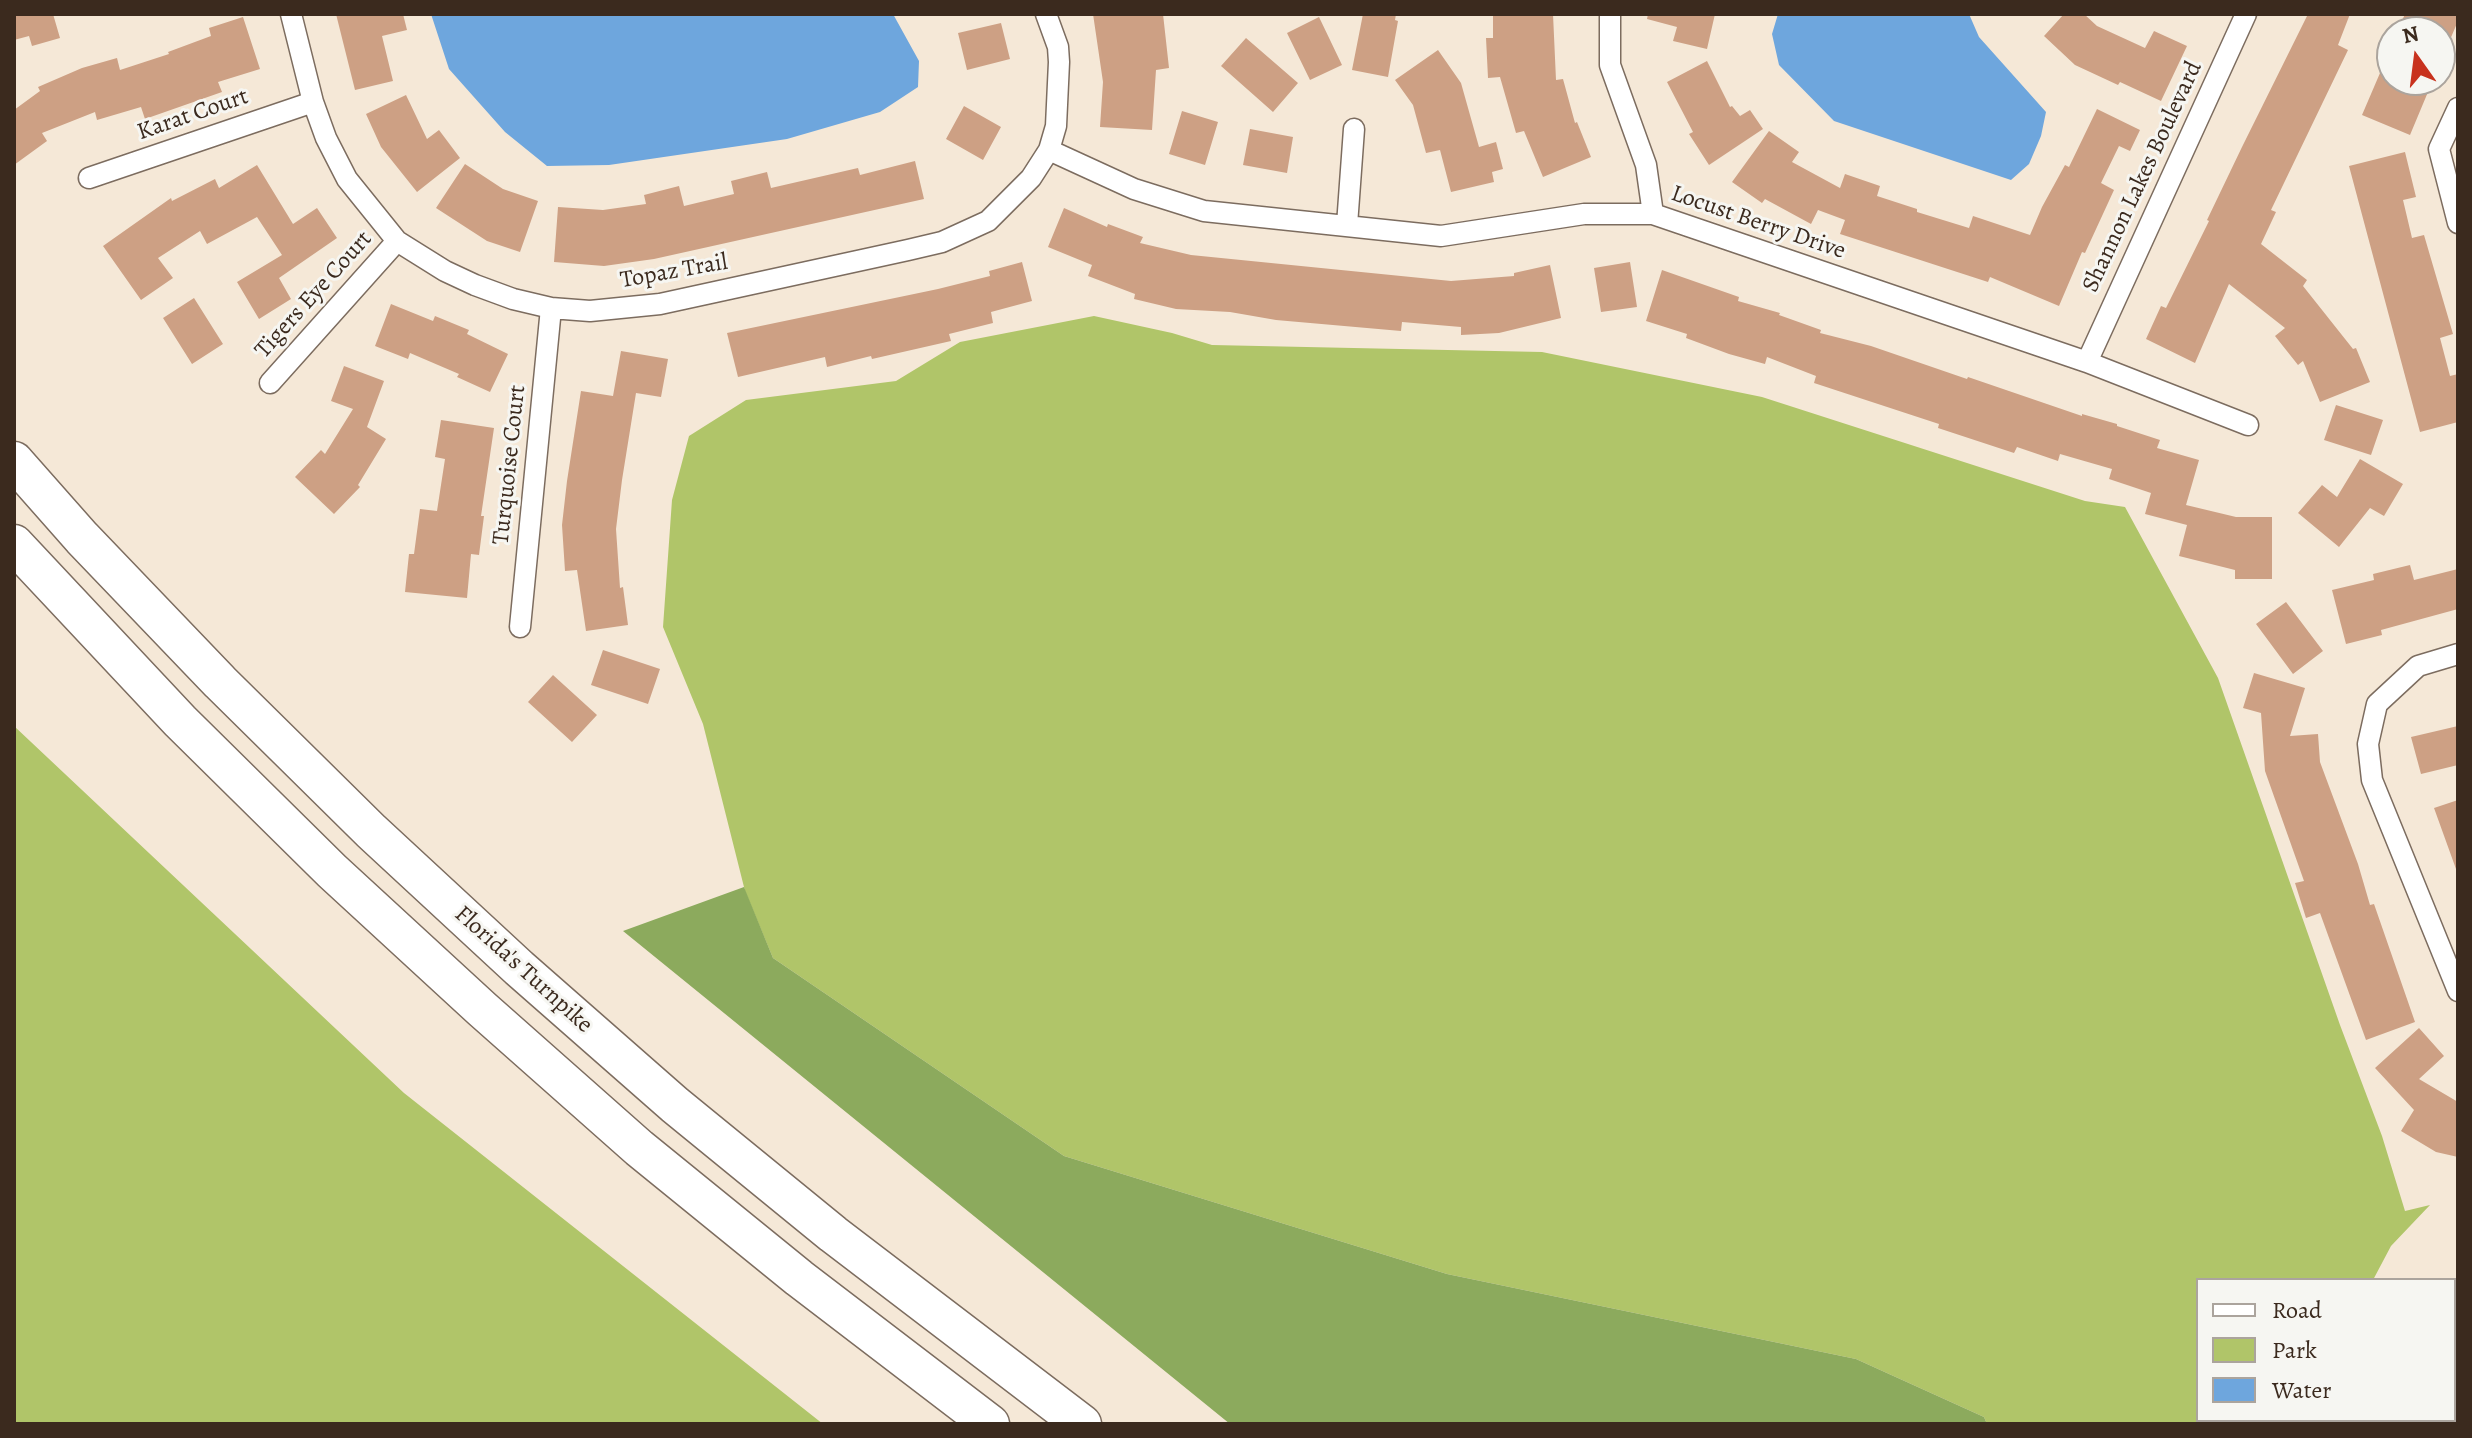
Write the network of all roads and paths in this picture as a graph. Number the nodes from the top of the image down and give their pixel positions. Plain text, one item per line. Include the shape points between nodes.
1 (291, 14) edge
2 (1046, 14) edge
3 (1610, 14) edge
4 (2243, 15) edge
5 (313, 102) junction
6 (2458, 108) edge
7 (1354, 129) dead end
8 (1049, 150) junction
9 (89, 178) dead end
10 (1653, 214) junction
11 (2458, 223) edge
12 (1347, 225) junction
13 (397, 241) junction
14 (551, 308) junction
15 (2087, 362) junction
16 (270, 383) dead end
17 (2248, 425) dead end
18 (14, 461) edge
19 (14, 544) edge
20 (520, 627) dead end
21 (2458, 654) edge
22 (2458, 991) edge
23 (990, 1424) edge
24 (1082, 1424) edge

1 - 5 street, Topaz Trail
2 - 8 street, Topaz Trail via 1059,62 1057,116
3 - 10 street via 1610,65 1646,165
4 - 15 street, Shannon Lakes Boulevard
5 - 9 street, Karat Court
5 - 13 street, Topaz Trail via 347,179
6 - 11 street via 2439,149
7 - 12 street
8 - 12 street, Locust Berry Drive via 1134,189 1204,211
8 - 14 street, Topaz Trail via 1031,178 988,221 942,242 660,304 590,311
10 - 12 street, Locust Berry Drive via 1584,214 1441,236
10 - 15 street, Locust Berry Drive
13 - 14 street, Topaz Trail via 475,285
13 - 16 street, Tigers Eye Court
14 - 20 street, Turquoise Court
15 - 17 street, Locust Berry Drive
18 - 24 highway, Florida's Turnpike via 220,682 519,968 784,1195
19 - 23 highway via 191,732 482,1009 651,1158
21 - 22 street via 2418,666 2377,704 2368,744 2372,780

